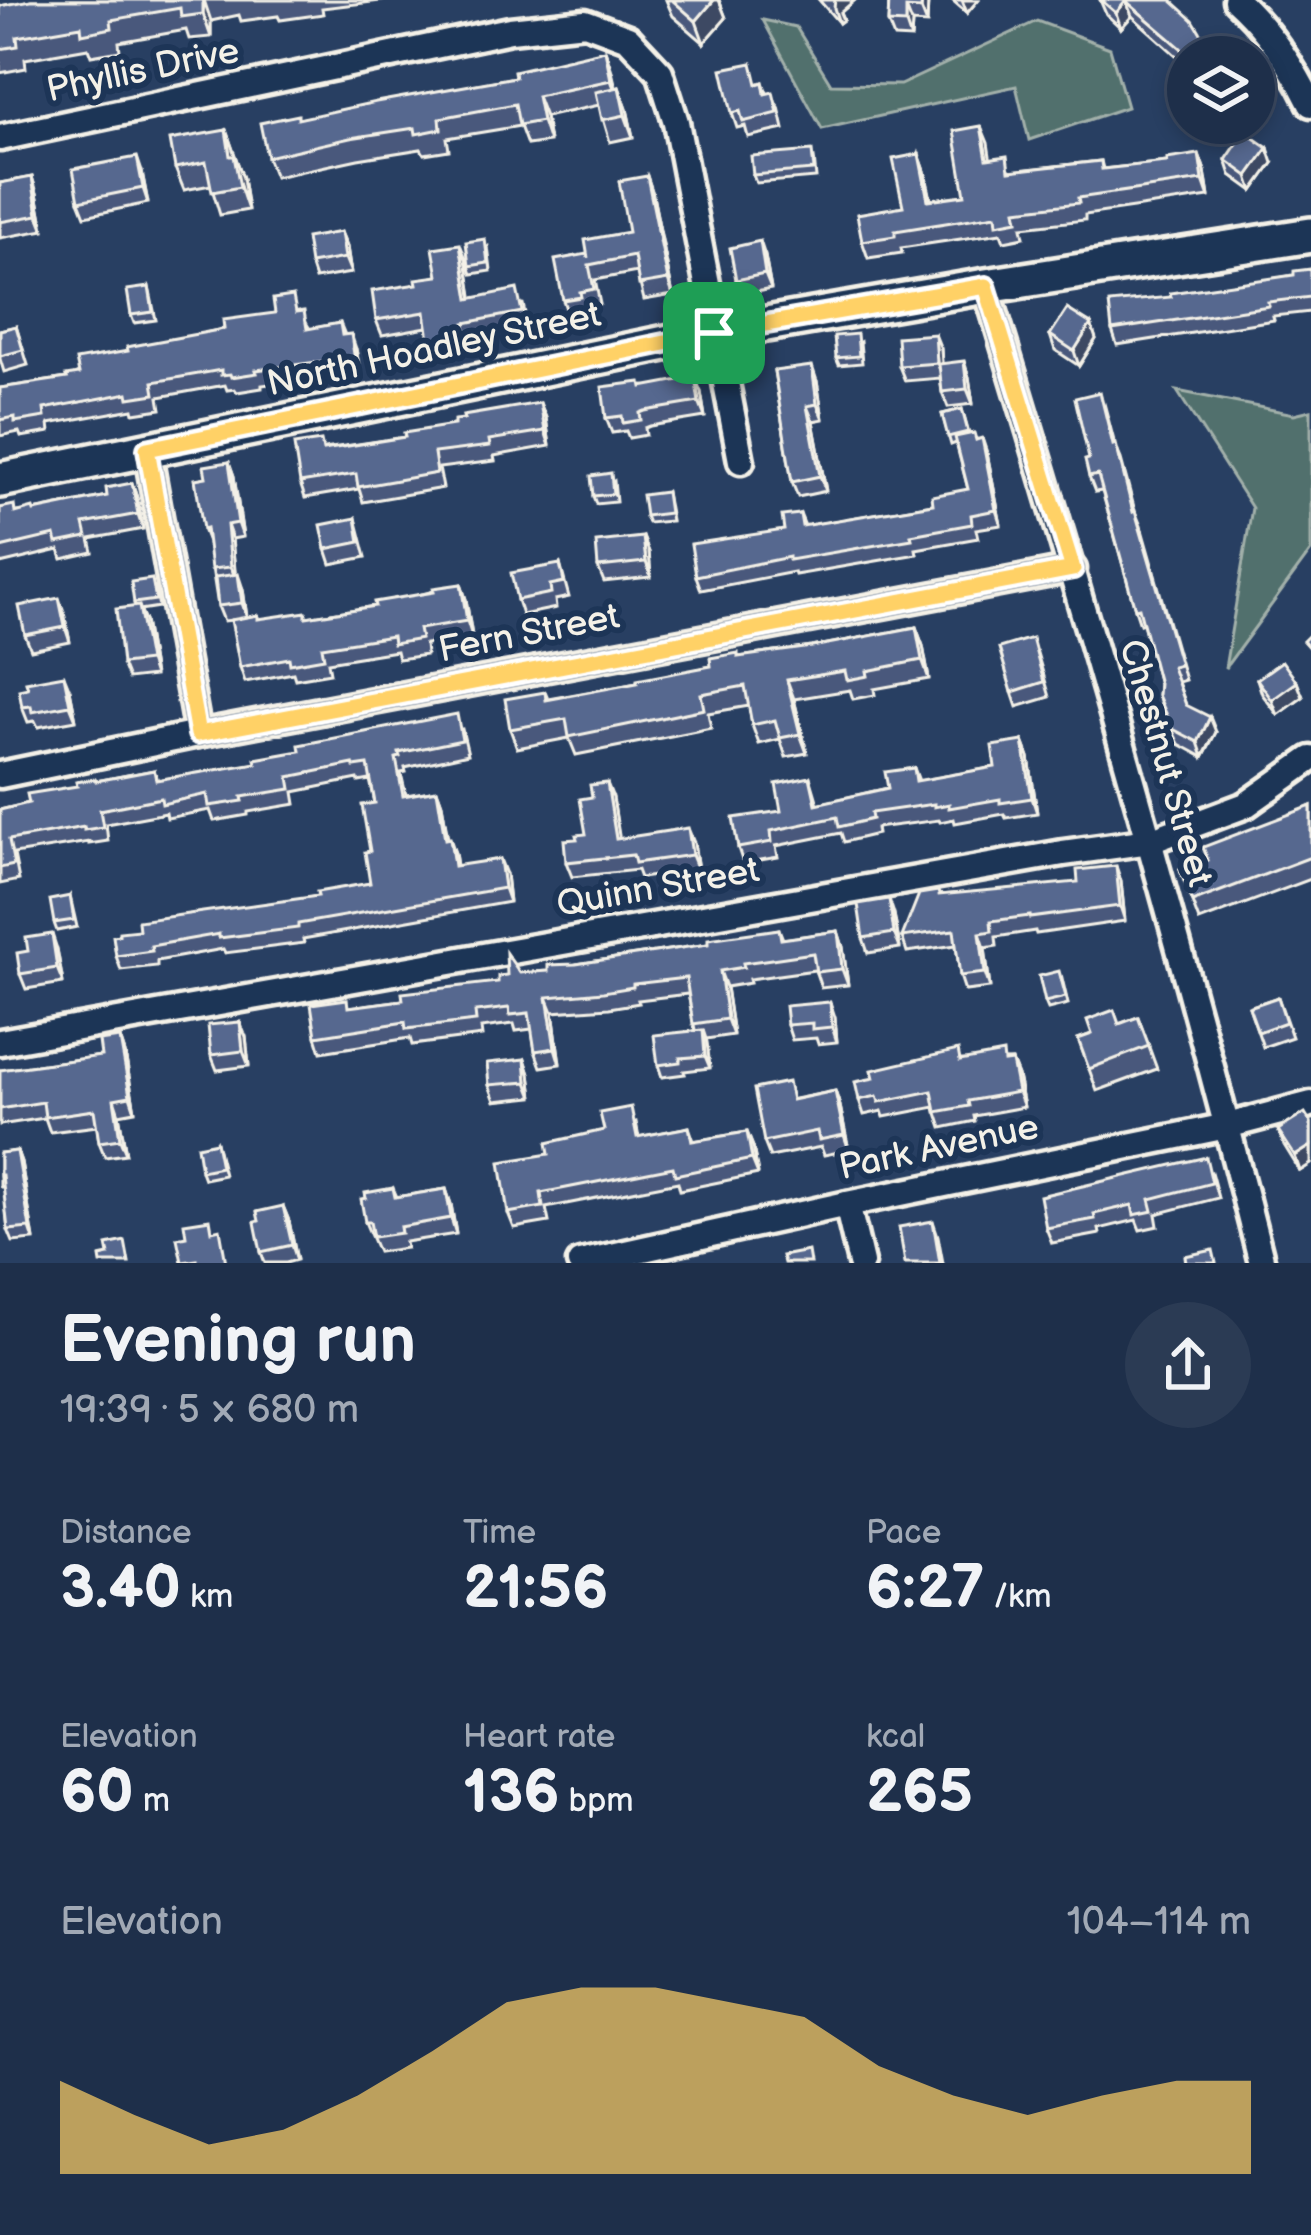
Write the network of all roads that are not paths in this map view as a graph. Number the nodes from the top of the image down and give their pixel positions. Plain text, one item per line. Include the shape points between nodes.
1 (1236, 0) edge
2 (1311, 104) edge
3 (0, 138) edge
4 (1311, 235) edge
5 (986, 286) junction
6 (714, 333) junction
7 (147, 449) junction
8 (741, 461) dead end
9 (0, 480) edge
10 (1073, 569) junction
11 (198, 734) junction
12 (1311, 759) edge
13 (0, 775) edge
14 (1150, 841) junction
15 (0, 1042) edge
16 (1311, 1104) edge
17 (1227, 1126) junction
18 (848, 1204) junction
19 (580, 1263) edge
20 (861, 1263) edge
21 (1262, 1263) edge

1 - 2 street via 1291,64
3 - 6 street, Phyllis Drive via 510,30 585,22 628,38 659,72 676,122
4 - 5 street, North Hoadley Street
5 - 6 street, North Hoadley Street
5 - 10 street, Chestnut Street
6 - 7 street, North Hoadley Street
6 - 8 street, Phyllis Drive
7 - 9 street, North Hoadley Street
7 - 11 street
10 - 11 street, Fern Street
10 - 14 street, Chestnut Street
11 - 13 street, Fern Street
12 - 14 street, Quinn Street via 1246,805
14 - 15 street, Quinn Street
14 - 17 street, Chestnut Street
16 - 17 street, Park Avenue
17 - 18 street, Park Avenue
17 - 21 street, Chestnut Street
18 - 19 street, Park Avenue
18 - 20 street

